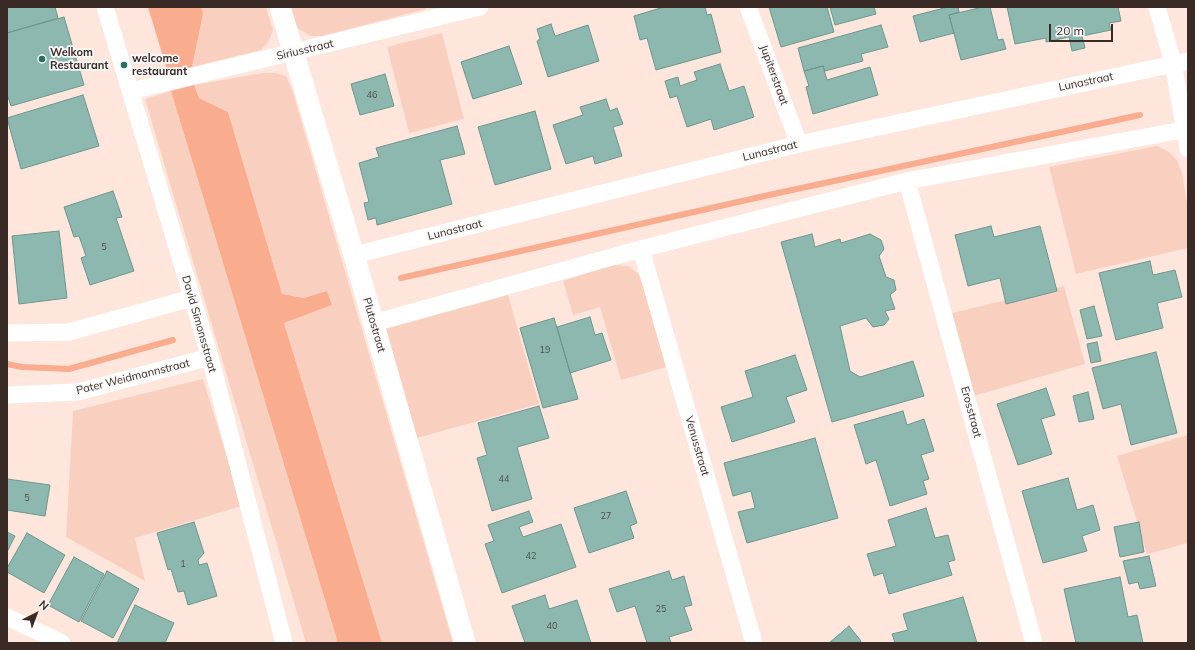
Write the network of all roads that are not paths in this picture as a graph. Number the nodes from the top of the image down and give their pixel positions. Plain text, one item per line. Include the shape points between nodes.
1 (105, 7) edge
2 (280, 7) edge
3 (480, 7) edge
4 (748, 7) edge
5 (1157, 7) edge
6 (293, 53) junction
7 (1180, 62) edge
8 (131, 91) junction
9 (1186, 129) edge
10 (799, 144) junction
11 (1188, 150) edge
12 (907, 181) junction
13 (641, 249) junction
14 (354, 255) junction
15 (192, 298) junction
16 (373, 323) junction
17 (7, 333) edge
18 (210, 357) junction
19 (7, 395) edge
20 (7, 617) edge
21 (62, 643) edge
22 (284, 643) edge
23 (465, 643) edge
24 (754, 643) edge
25 (1034, 643) edge

1 - 8 street, David Simonsstraat
2 - 6 street, Plutostraat
3 - 6 street, Siriusstraat
4 - 10 street, Jupiterstraat
5 - 7 street
6 - 8 street, Siriusstraat
6 - 14 street, Plutostraat
7 - 9 street
7 - 10 street, Lunastraat
8 - 15 street, David Simonsstraat
9 - 11 street
9 - 12 street
10 - 14 street, Lunastraat
12 - 13 street
12 - 25 street, Erosstraat
13 - 16 street
13 - 24 street, Venusstraat
14 - 16 street, Plutostraat
15 - 17 street via 69,332
15 - 18 street, David Simonsstraat
16 - 23 street, Plutostraat
18 - 19 street, Pater Weidmannstraat via 78,392
18 - 22 street, David Simonsstraat
20 - 21 street

